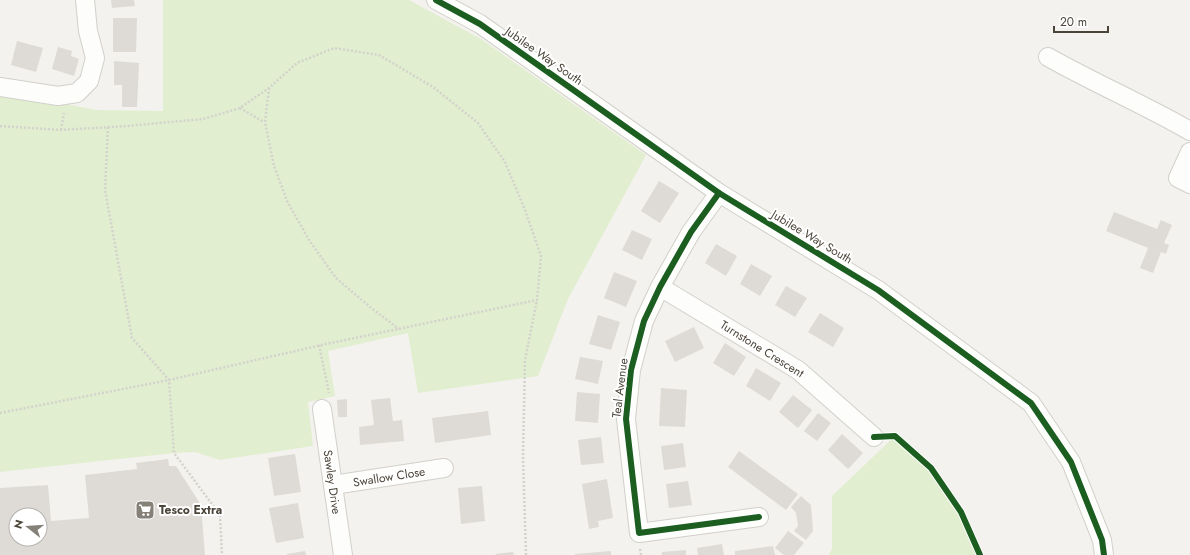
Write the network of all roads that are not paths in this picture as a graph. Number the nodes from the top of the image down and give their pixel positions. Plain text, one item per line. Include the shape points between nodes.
1 (84, 0) edge
2 (436, 0) edge
3 (1048, 57) dead end
4 (0, 87) edge
5 (1190, 131) edge
6 (1190, 152) edge
7 (1190, 184) edge
8 (719, 193) junction
9 (660, 287) junction
10 (322, 409) road end
11 (874, 437) road end
12 (444, 468) dead end
13 (333, 486) junction
14 (759, 517) dead end
15 (343, 555) edge
16 (1104, 555) edge

1 - 4 street via 95,58 89,81 77,93 58,96
2 - 8 street, Jubilee Way South via 480,24
3 - 5 street
6 - 7 street via 1178,178
8 - 9 street, Teal Avenue via 691,232
8 - 16 street, Jubilee Way South via 878,290 1031,403 1072,462 1102,540
9 - 11 street, Turnstone Crescent via 798,370
9 - 14 street, Teal Avenue via 644,321 630,370 626,419 639,533
10 - 13 street, Sawley Drive
12 - 13 street, Swallow Close
13 - 15 street, Sawley Drive

